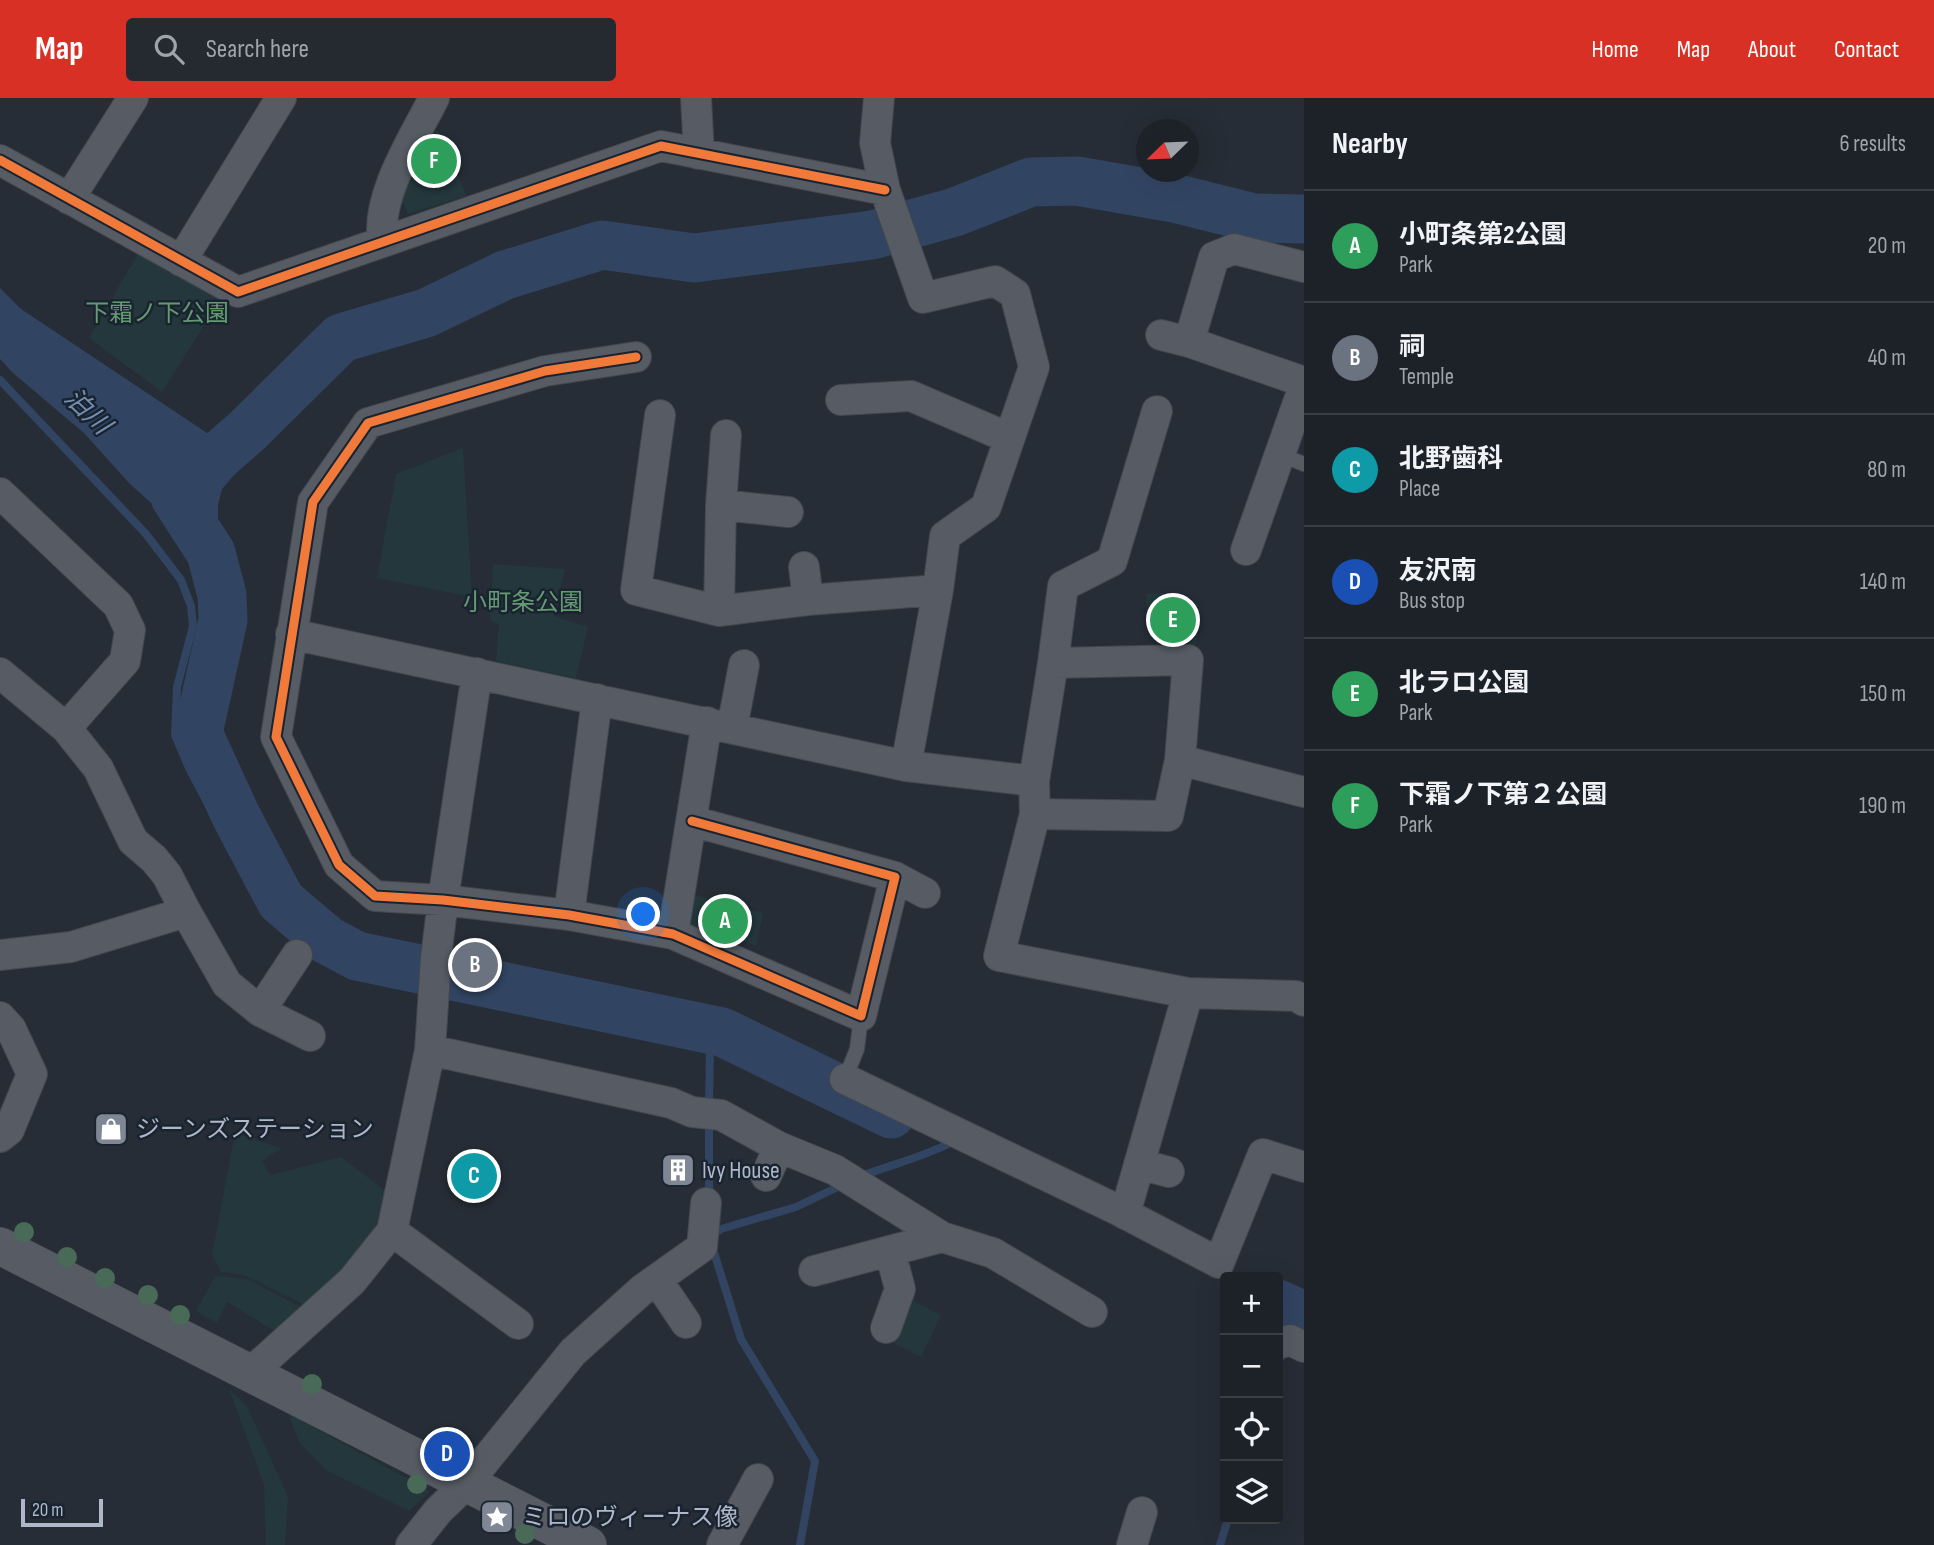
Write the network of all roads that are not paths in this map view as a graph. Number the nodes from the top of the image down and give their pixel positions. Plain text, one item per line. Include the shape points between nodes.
1 (133, 98) edge
2 (281, 98) edge
3 (434, 98) edge
4 (696, 98) edge
5 (879, 98) edge
6 (699, 154) junction
7 (0, 160) edge
8 (885, 190) junction
9 (69, 199) junction
10 (383, 242) junction
11 (181, 261) junction
12 (1304, 267) edge
13 (1161, 335) dead end
14 (1189, 342) junction
15 (636, 357) dead end
16 (1304, 384) edge
17 (841, 400) dead end
18 (1157, 411) dead end
19 (660, 415) dead end
20 (726, 435) dead end
21 (1009, 438) junction
22 (1292, 460) edge
23 (0, 493) edge
24 (721, 505) junction
25 (788, 512) dead end
26 (1246, 551) dead end
27 (804, 567) dead end
28 (938, 590) junction
29 (808, 600) junction
30 (719, 611) junction
31 (291, 634) junction
32 (1053, 663) junction
33 (744, 665) dead end
34 (0, 673) edge
35 (477, 673) junction
36 (597, 699) junction
37 (720, 725) junction
38 (66, 728) junction
39 (1180, 760) junction
40 (906, 766) junction
41 (1034, 781) junction
42 (1304, 792) edge
43 (1035, 814) junction
44 (692, 821) junction
45 (895, 877) junction
46 (925, 893) dead end
47 (443, 900) junction
48 (186, 912) junction
49 (569, 915) junction
50 (673, 934) junction
51 (0, 955) edge
52 (297, 955) dead end
53 (1188, 993) junction
54 (1304, 1001) edge
55 (861, 1016) junction
56 (0, 1017) edge
57 (267, 1025) junction
58 (310, 1036) dead end
59 (430, 1050) junction
60 (845, 1079) joint
61 (0, 1137) edge
62 (779, 1147) junction
63 (1139, 1164) junction
64 (1304, 1167) edge
65 (1169, 1172) dead end
66 (766, 1176) dead end
67 (706, 1203) dead end
68 (1125, 1214) junction
69 (392, 1231) junction
70 (942, 1237) junction
71 (0, 1246) edge
72 (890, 1251) junction
73 (814, 1271) dead end
74 (657, 1280) junction
75 (1092, 1312) dead end
76 (686, 1323) dead end
77 (517, 1324) dead end
78 (886, 1328) dead end
79 (1283, 1342) edge
80 (1304, 1347) edge
81 (249, 1374) junction
82 (758, 1479) dead end
83 (467, 1483) junction
84 (1142, 1512) dead end
85 (411, 1545) edge
86 (588, 1545) edge
87 (722, 1545) edge
88 (1132, 1545) edge

1 - 9 street
2 - 11 street
3 - 10 street via 386,195
4 - 6 street
5 - 8 street via 875,143
6 - 8 street
6 - 10 street via 661,146
7 - 9 street
8 - 21 street via 923,298 995,281 1015,294 1034,367
9 - 11 street
10 - 11 street via 238,292
12 - 14 street via 1234,249 1214,257
13 - 14 street
14 - 16 street
15 - 31 street via 545,371 368,423 313,502
16 - 22 street
17 - 21 street via 911,396
18 - 32 street via 1112,562 1063,586
19 - 30 street via 636,590
20 - 24 street
21 - 28 street via 986,507 945,536
22 - 26 street
23 - 38 street via 118,605 130,629 125,661
24 - 25 street
24 - 30 street
27 - 29 street
28 - 29 street
28 - 40 street
29 - 30 street
31 - 35 street
31 - 47 street via 276,737 339,865 375,896
32 - 39 street via 1188,660
32 - 41 street
33 - 37 street
34 - 38 street
35 - 36 street
35 - 47 street
36 - 37 street
36 - 49 street
37 - 40 street
37 - 44 street
38 - 48 street via 98,768 133,841 167,875
39 - 42 street
39 - 43 street via 1168,816
40 - 41 street
41 - 43 street
43 - 53 street via 999,956
44 - 45 street
44 - 50 street
45 - 46 street
45 - 55 street
47 - 49 street
47 - 59 street
48 - 51 street via 71,947
48 - 57 street via 228,984
49 - 50 street
50 - 55 street
52 - 57 street
53 - 54 street via 1296,996
53 - 63 street
55 - 60 lane via 857,1049
56 - 61 street via 11,1029 32,1074 9,1130
57 - 58 street
59 - 62 street via 721,1115
59 - 69 street
60 - 68 street
62 - 66 street
62 - 70 street via 835,1170
63 - 65 street
63 - 68 street
64 - 68 street via 1263,1154 1219,1263
67 - 74 street via 703,1240
69 - 77 street
69 - 81 street via 352,1281
70 - 72 street
70 - 75 street via 993,1253
71 - 81 street
72 - 73 street
72 - 78 street via 900,1289
74 - 76 street
74 - 83 street via 573,1352
79 - 80 street via 1290,1340
81 - 83 street
82 - 87 street
83 - 85 street
83 - 86 street
84 - 88 street

